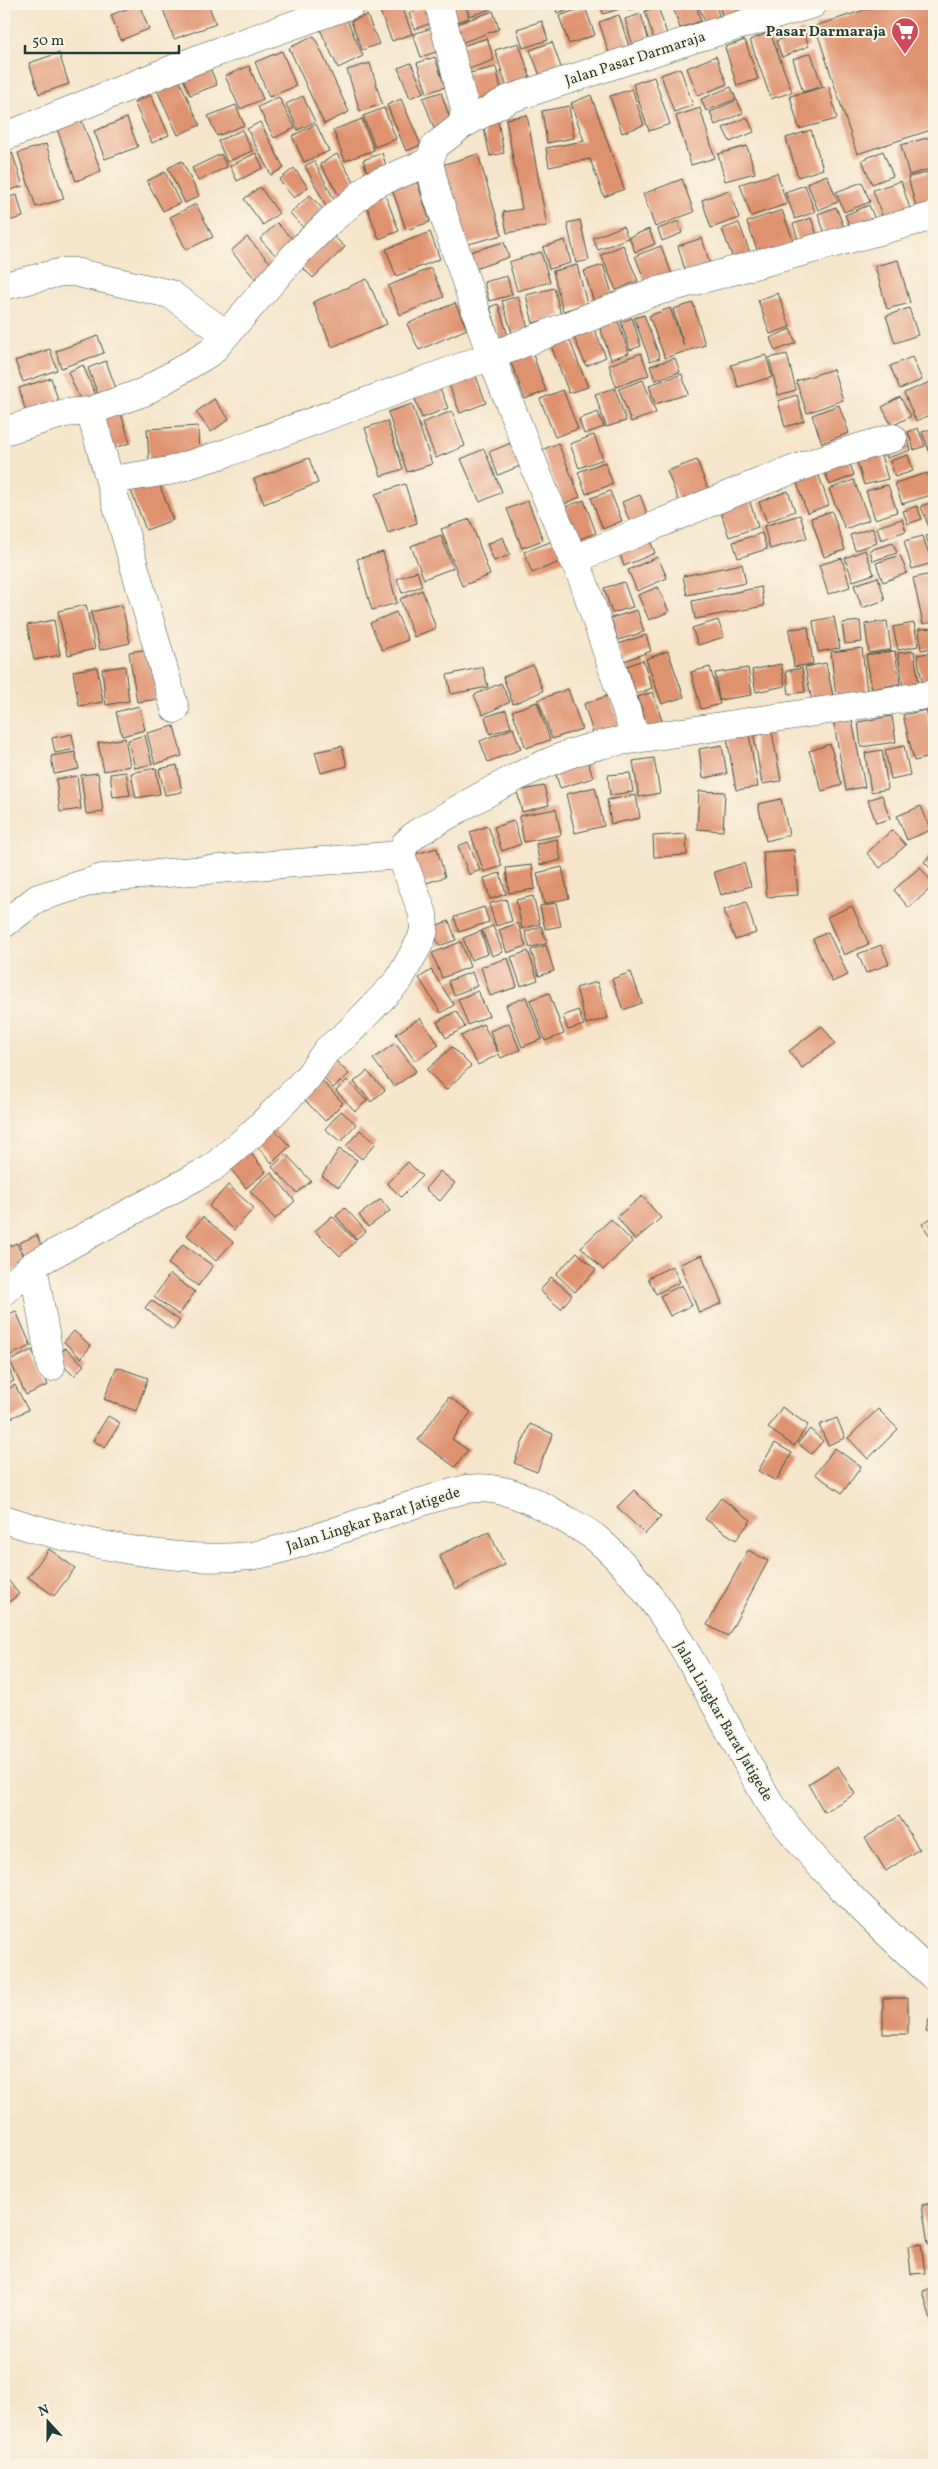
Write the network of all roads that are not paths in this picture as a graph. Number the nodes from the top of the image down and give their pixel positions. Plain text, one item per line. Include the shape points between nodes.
1 (352, 4) edge
2 (439, 4) edge
3 (813, 4) edge
4 (462, 125) junction
5 (4, 137) edge
6 (429, 162) junction
7 (934, 216) edge
8 (4, 286) edge
9 (226, 334) junction
10 (491, 356) junction
11 (90, 411) junction
12 (4, 431) edge
13 (893, 438) dead end
14 (110, 480) junction
15 (573, 560) junction
16 (934, 694) edge
17 (175, 709) dead end
18 (636, 739) junction
19 (401, 855) junction
20 (4, 924) edge
21 (33, 1265) junction
22 (4, 1291) edge
23 (51, 1367) dead end
24 (4, 1519) edge
25 (934, 1977) edge

1 - 5 street via 198,59
2 - 4 street via 465,110
3 - 4 street, Jalan Pasar Darmaraja via 508,99
4 - 6 street, Jalan Pasar Darmaraja via 435,146
6 - 9 street via 372,185 296,254
6 - 10 street
7 - 10 street via 651,293
8 - 9 street via 74,272 170,294
9 - 11 street via 211,352 144,392
10 - 14 street via 229,452 169,471
10 - 15 street
11 - 12 street via 65,413
11 - 14 street
13 - 15 street via 758,484
14 - 17 street
15 - 18 street via 594,612
16 - 18 street
18 - 19 street via 552,760 417,833 405,844
19 - 20 street via 102,878 38,898
19 - 21 street via 423,914 424,930 399,980 327,1050 308,1077 252,1134 212,1168
21 - 22 street
21 - 23 street
24 - 25 street, Jalan Lingkar Barat Jatigede via 63,1536 145,1552 210,1557 250,1556 290,1546 466,1489 505,1490 543,1506 596,1538 627,1569 670,1626 772,1806 811,1856

